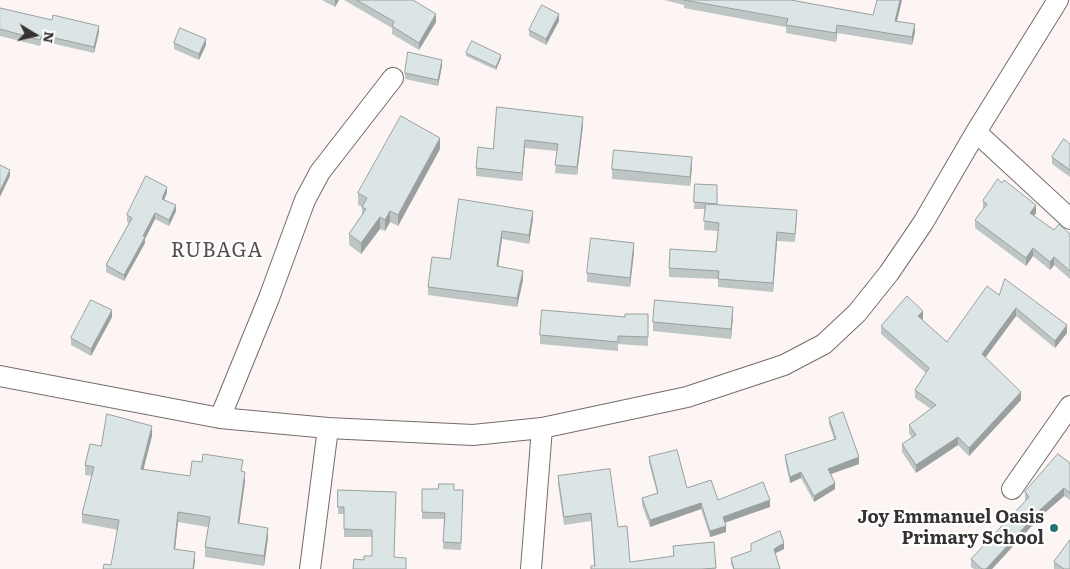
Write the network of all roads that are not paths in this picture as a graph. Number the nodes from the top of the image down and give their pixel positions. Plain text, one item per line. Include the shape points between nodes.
1 (1058, 0) edge
2 (392, 78) dead end
3 (976, 132) junction
4 (1070, 218) edge
5 (0, 376) edge
6 (1070, 406) edge
7 (220, 418) junction
8 (328, 428) junction
9 (542, 428) junction
10 (1012, 489) dead end
11 (310, 569) edge
12 (531, 569) edge

1 - 3 street
2 - 7 street via 320,172 305,200
3 - 4 street
3 - 9 street via 924,223 889,274 857,314 824,344 784,365 687,397
5 - 7 street
6 - 10 street
7 - 8 street
8 - 9 street via 473,435
8 - 11 street
9 - 12 street

